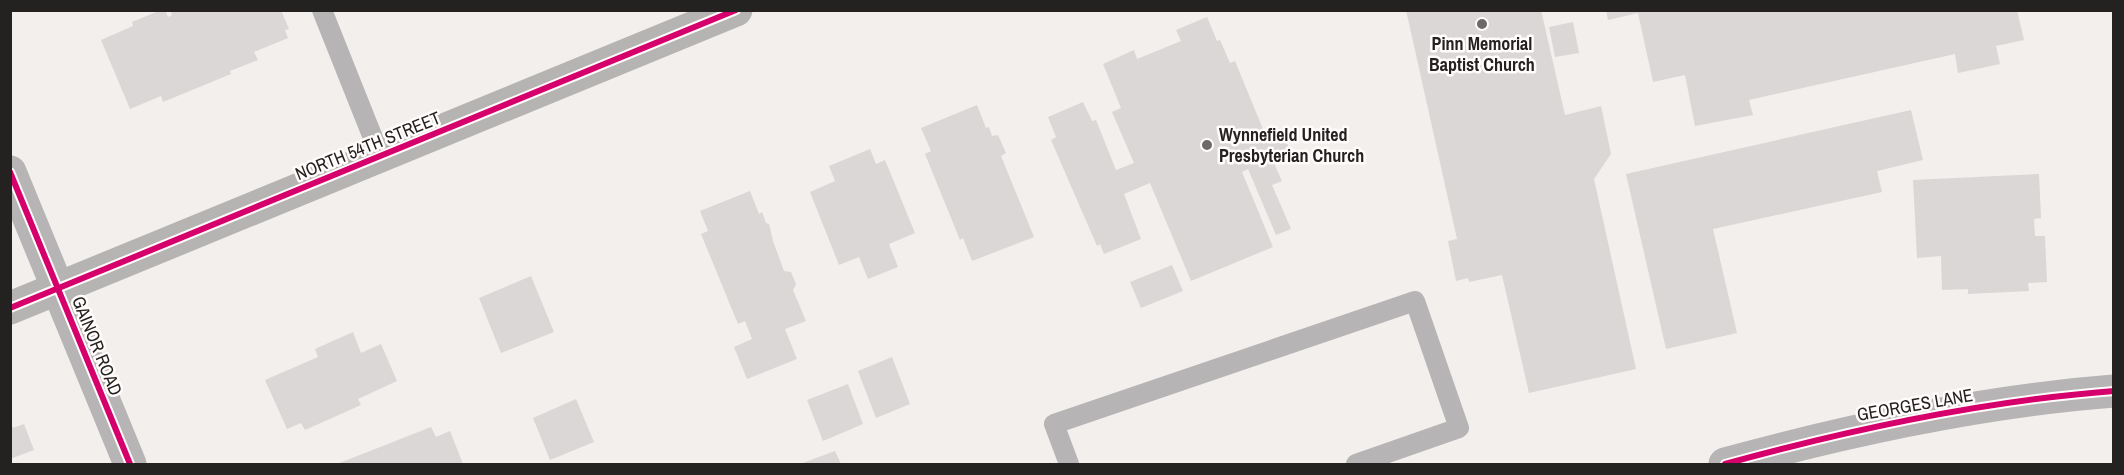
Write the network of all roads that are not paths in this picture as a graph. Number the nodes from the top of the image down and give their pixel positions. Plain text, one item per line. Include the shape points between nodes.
1 (322, 10) edge
2 (736, 10) edge
3 (680, 21) edge
4 (381, 158) junction
5 (10, 172) edge
6 (57, 290) junction
7 (10, 308) edge
8 (2114, 391) edge
9 (130, 465) edge
10 (1069, 465) edge
11 (1356, 465) edge
12 (1725, 465) edge

1 - 4 lane
2 - 3 street, NORTH 54TH STREET
3 - 4 street, NORTH 54TH STREET
4 - 6 street, NORTH 54TH STREET
5 - 6 street, GAINOR ROAD
6 - 7 street, NORTH 54TH STREET
6 - 9 street, GAINOR ROAD
8 - 12 street, GEORGES LANE via 1906,419
10 - 11 lane via 1054,424 1415,301 1459,428

